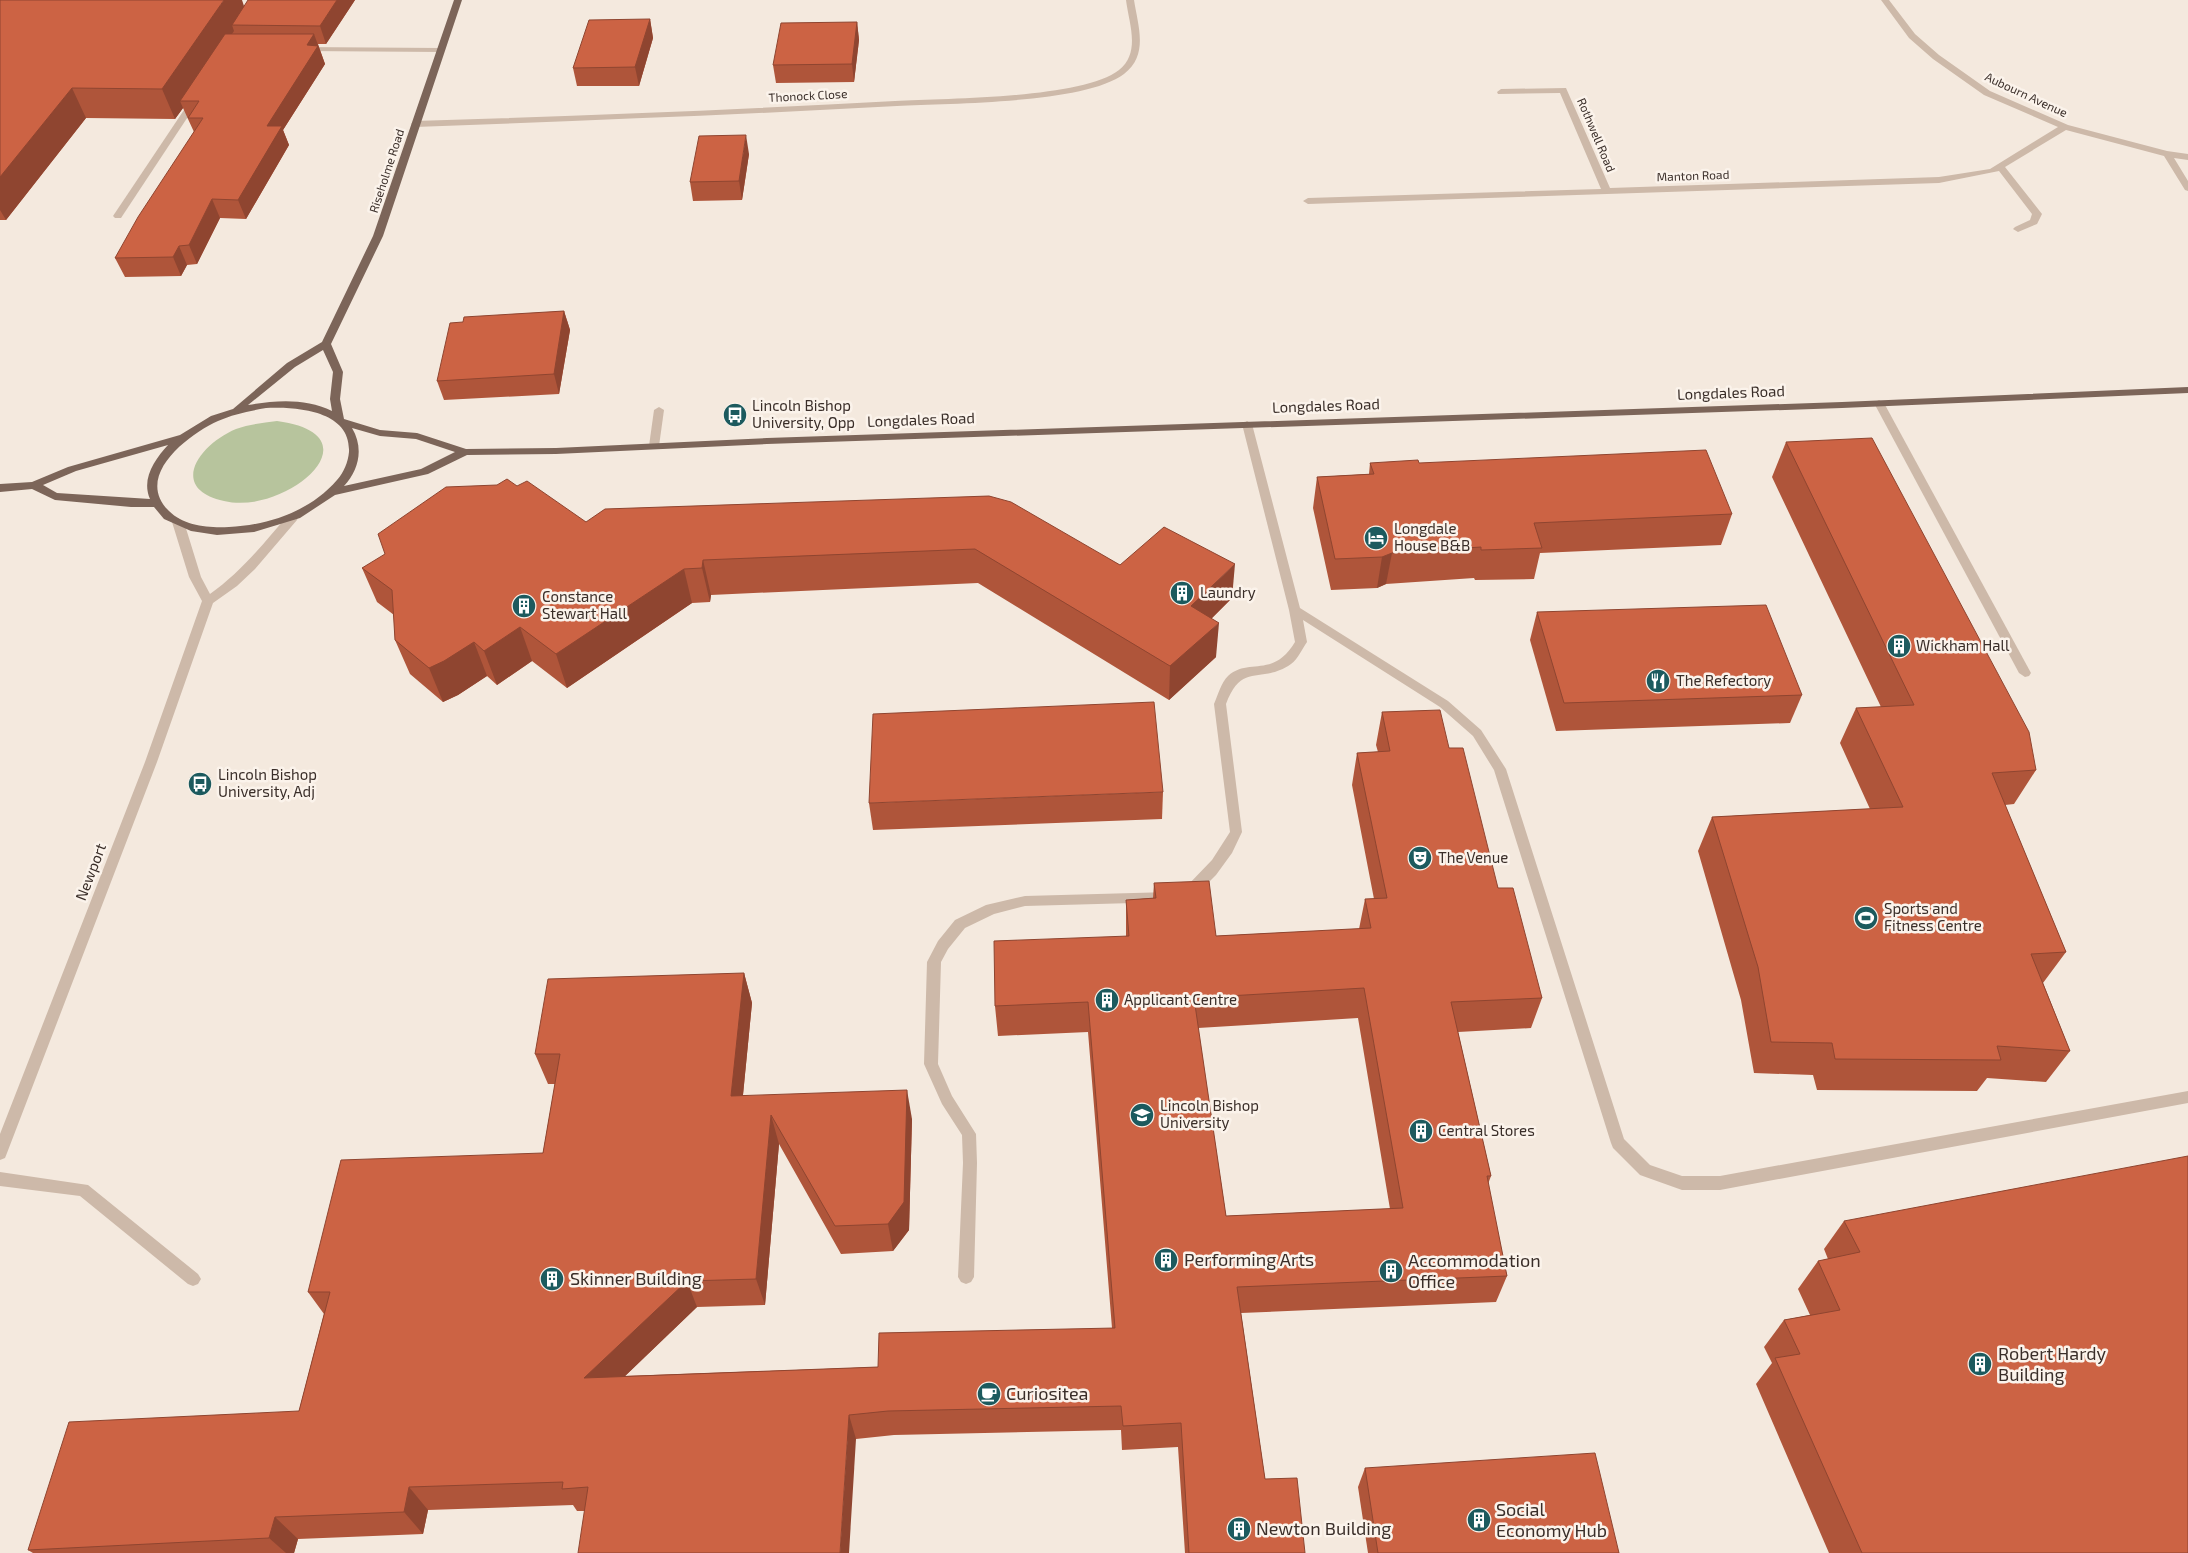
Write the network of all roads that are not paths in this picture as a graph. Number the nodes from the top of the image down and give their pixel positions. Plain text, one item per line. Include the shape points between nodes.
1 (458, 0) edge
2 (1130, 0) edge
3 (1885, 0) edge
4 (297, 48) edge
5 (441, 50) junction
6 (202, 88) edge
7 (1501, 92) dead end
8 (415, 124) junction
9 (2065, 127) junction
10 (2167, 154) junction
11 (2188, 157) edge
12 (2000, 167) junction
13 (2188, 188) edge
14 (1607, 191) junction
15 (1308, 201) dead end
16 (118, 216) dead end
17 (2018, 229) dead end
18 (326, 344) junction
19 (2188, 390) edge
20 (1879, 404) junction
21 (659, 410) dead end
22 (233, 412) junction
23 (340, 421) junction
24 (1247, 424) junction
25 (181, 438) junction
26 (654, 446) junction
27 (466, 452) junction
28 (34, 485) junction
29 (0, 488) edge
30 (333, 492) junction
31 (156, 503) junction
32 (293, 517) junction
33 (178, 522) junction
34 (208, 601) junction
35 (1295, 610) junction
36 (2025, 673) dead end
37 (2188, 1097) edge
38 (0, 1153) edge
39 (0, 1179) edge
40 (966, 1276) dead end
41 (193, 1279) dead end

1 - 5 main road, Riseholme Road
2 - 8 street, Thonock Close via 1136,52 1132,62 1104,82 1066,90 781,110
3 - 9 street, Aubourn Avenue via 1912,36 1968,81 1987,93
4 - 5 street
5 - 8 main road, Riseholme Road
6 - 16 street
7 - 14 street, Rothwell Road via 1563,90
8 - 18 main road, Riseholme Road via 378,236
9 - 10 street, Aubourn Avenue
9 - 12 street, Manton Road
10 - 11 street, Aubourn Avenue
10 - 13 street
12 - 14 street, Manton Road via 1939,180
12 - 17 street via 2037,214 2034,222
14 - 15 street, Manton Road
18 - 22 main road via 291,365
18 - 23 main road via 338,372 336,399
19 - 20 main road, Longdales Road
20 - 24 main road, Longdales Road
20 - 36 street
21 - 26 street
22 - 23 main road via 266,405 298,405 325,412
22 - 25 main road
23 - 27 main road, Longdales Road via 380,433 417,436
23 - 30 main road via 351,433 355,452 347,474
24 - 26 main road, Longdales Road
24 - 35 street
25 - 28 main road via 72,469
25 - 31 main road via 165,454 155,471 151,487
26 - 27 main road, Longdales Road
27 - 30 main road, Longdales Road via 424,472
28 - 29 main road
28 - 31 main road via 55,496
30 - 32 main road
31 - 33 main road
32 - 33 main road via 256,528 231,531 207,531
32 - 34 street via 251,566
33 - 34 street via 194,578
34 - 38 street, Newport via 151,762
35 - 37 street via 1444,704 1477,733 1500,769 1618,1143 1645,1170 1682,1183 1720,1183
35 - 40 street via 1301,642 1288,661 1268,670 1240,673 1225,687 1220,704 1236,832 1208,876 1191,892 1168,898 1025,901 991,910 960,924 934,962 930,1064 969,1134
39 - 41 street via 83,1190

